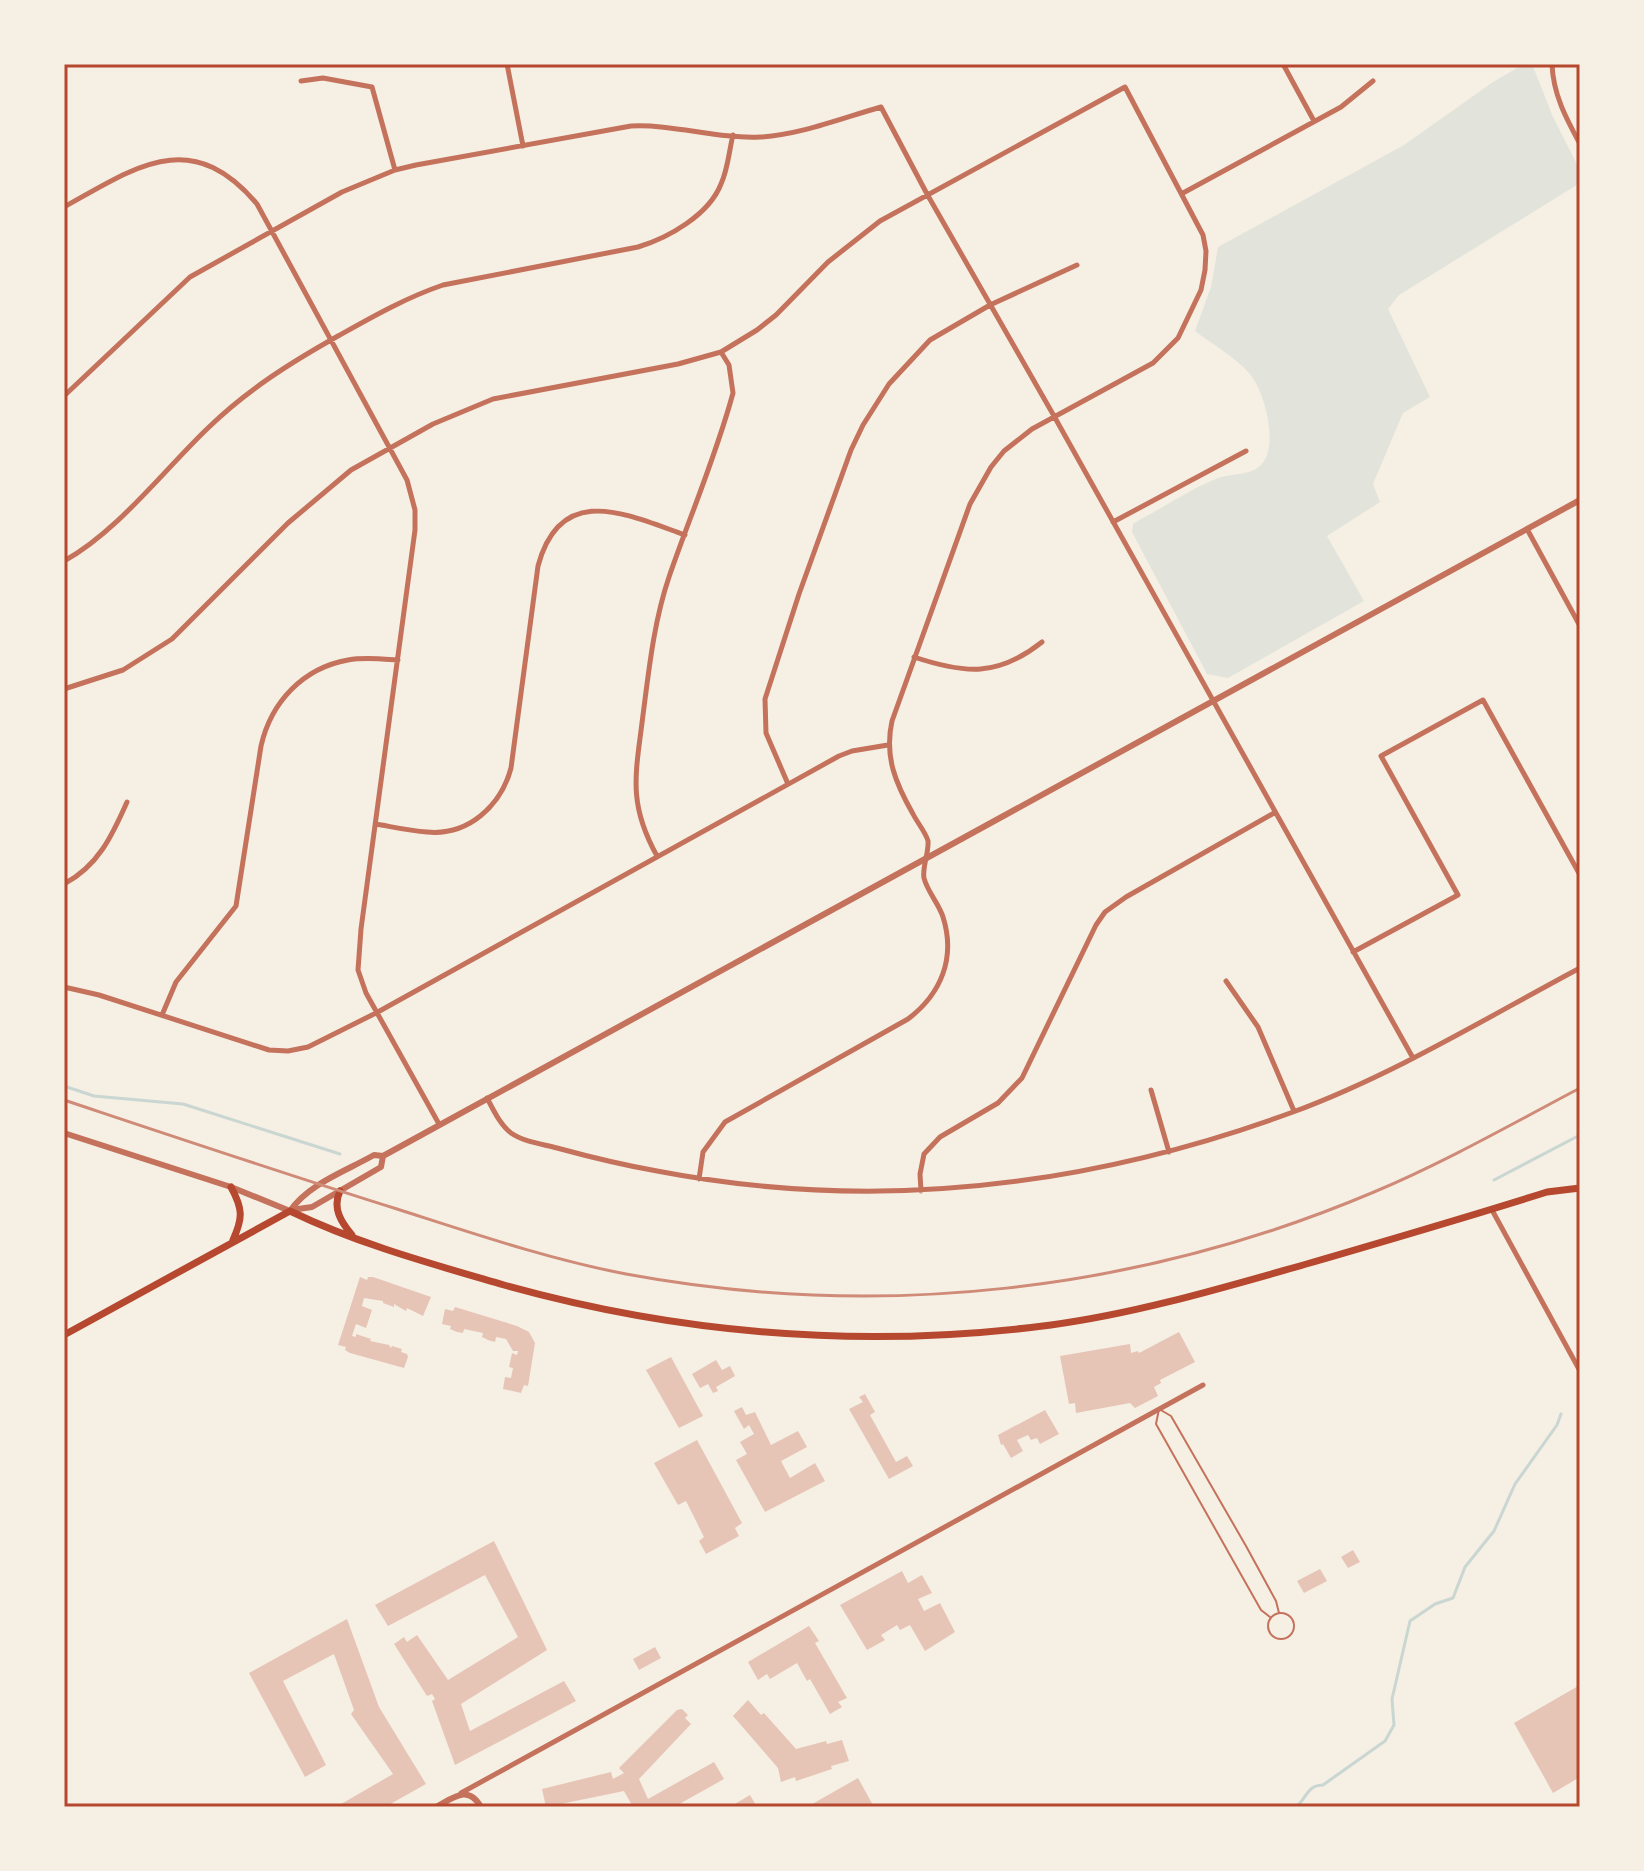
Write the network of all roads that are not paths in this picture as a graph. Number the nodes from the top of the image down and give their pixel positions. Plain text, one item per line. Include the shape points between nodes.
1 (507, 64) edge
2 (1283, 64) edge
3 (1552, 64) edge
4 (301, 81) dead end
5 (1373, 81) dead end
6 (1314, 121) junction
7 (733, 135) junction
8 (1580, 144) edge
9 (523, 146) junction
10 (395, 170) junction
11 (1183, 193) junction
12 (927, 194) junction
13 (64, 207) edge
14 (272, 230) junction
15 (1077, 265) dead end
16 (990, 305) junction
17 (331, 340) junction
18 (721, 352) junction
19 (64, 396) edge
20 (1054, 416) junction
21 (391, 449) junction
22 (1246, 451) dead end
23 (1580, 500) edge
24 (1113, 522) junction
25 (1527, 529) junction
26 (685, 535) junction
27 (64, 561) edge
28 (1580, 626) edge
29 (1042, 642) dead end
30 (914, 657) junction
31 (398, 660) junction
32 (64, 689) edge
33 (1212, 703) junction
34 (888, 745) junction
35 (788, 784) junction
36 (127, 802) dead end
37 (1274, 813) junction
38 (376, 824) junction
39 (1580, 854) edge
40 (657, 856) junction
41 (926, 859) junction
42 (1571, 859) junction
43 (1580, 875) edge
44 (64, 884) edge
45 (1353, 952) junction
46 (1580, 968) edge
47 (1226, 981) dead end
48 (64, 987) edge
49 (376, 1013) junction
50 (162, 1015) junction
51 (1413, 1058) junction
52 (1151, 1090) dead end
53 (487, 1098) junction
54 (1294, 1111) junction
55 (439, 1124) junction
56 (64, 1133) edge
57 (1169, 1152) junction
58 (383, 1156) junction
59 (699, 1179) junction
60 (231, 1187) junction
61 (1580, 1188) edge
62 (340, 1191) junction
63 (921, 1191) junction
64 (1492, 1210) junction
65 (290, 1211) junction
66 (353, 1237) junction
67 (232, 1242) junction
68 (64, 1335) edge
69 (1580, 1371) edge
70 (1203, 1385) dead end
71 (1159, 1409) junction
72 (1279, 1613) junction
73 (1270, 1617) junction
74 (458, 1795) junction
75 (436, 1807) edge
76 (452, 1807) edge
77 (481, 1807) edge

1 - 9 street
2 - 6 street
3 - 8 street via 1554,86
4 - 10 street via 323,78 372,87
5 - 6 street
6 - 11 street
7 - 9 street via 631,126
7 - 12 street via 778,135 881,107
7 - 17 street via 720,188 694,217 654,242 443,285
9 - 10 street
10 - 14 street
11 - 12 street via 1125,87
11 - 20 street via 1206,251 1201,290 1186,323 1153,363
12 - 16 street
12 - 18 street via 859,236 776,315
13 - 14 street via 127,172 188,160 222,170 233,179
14 - 17 street
14 - 19 street via 190,277
15 - 16 street
16 - 20 street
16 - 35 street via 918,351 875,404 851,450 765,699 766,733
17 - 21 street
17 - 27 street via 235,403 94,541
18 - 21 street via 493,399
18 - 26 street via 729,365 733,393
20 - 24 street
20 - 30 street via 1004,451 978,486
21 - 31 street via 415,510
21 - 32 street via 325,490 172,639 123,670
22 - 24 street
23 - 25 street
24 - 33 street
25 - 28 street
25 - 33 street
26 - 38 street via 603,509 585,512 557,530 538,566 511,768 502,795 473,820 447,831
26 - 40 street via 661,603 635,774 639,816
29 - 30 street via 1016,659 980,670 947,668
30 - 34 street
31 - 38 street
31 - 50 street via 362,658 327,665 278,704 261,746 236,906 176,982
33 - 37 street
33 - 41 street
34 - 35 street via 839,756
34 - 41 street via 898,785 928,841
35 - 40 street
36 - 44 street via 93,864
37 - 45 street
37 - 63 street via 1105,912 1022,1078 998,1103 931,1145 921,1162
38 - 49 street via 358,970
39 - 42 street
40 - 49 street
41 - 53 street
41 - 59 street via 924,878 948,939 936,992 908,1019 725,1122 703,1152
42 - 43 street
42 - 45 street via 1483,700 1381,756 1458,895
45 - 51 street
46 - 51 street
47 - 54 street via 1258,1027
48 - 50 street
49 - 50 street via 308,1047 288,1051 251,1047
49 - 55 street
51 - 54 street
52 - 57 street
53 - 55 street
53 - 59 street via 509,1132 526,1140
54 - 57 street
55 - 58 street
56 - 60 street
57 - 63 street via 1073,1174
58 - 62 street via 381,1167
58 - 65 street via 374,1155 300,1196
59 - 63 street via 820,1191
60 - 65 street
60 - 67 main road via 243,1216
61 - 64 main road via 1547,1192
62 - 65 street via 312,1207
62 - 66 main road via 337,1210
64 - 66 main road via 1131,1310 1022,1328 890,1338 793,1336 620,1313 451,1270
64 - 69 street
65 - 66 main road
65 - 67 main road
67 - 68 main road
70 - 71 street
71 - 72 lane via 1171,1416
71 - 73 lane via 1156,1424 1261,1610
71 - 74 street
72 - 73 lane
72 - 73 lane via 1292,1620 1287,1637 1269,1632
74 - 75 street
74 - 76 street
74 - 77 street via 473,1796

